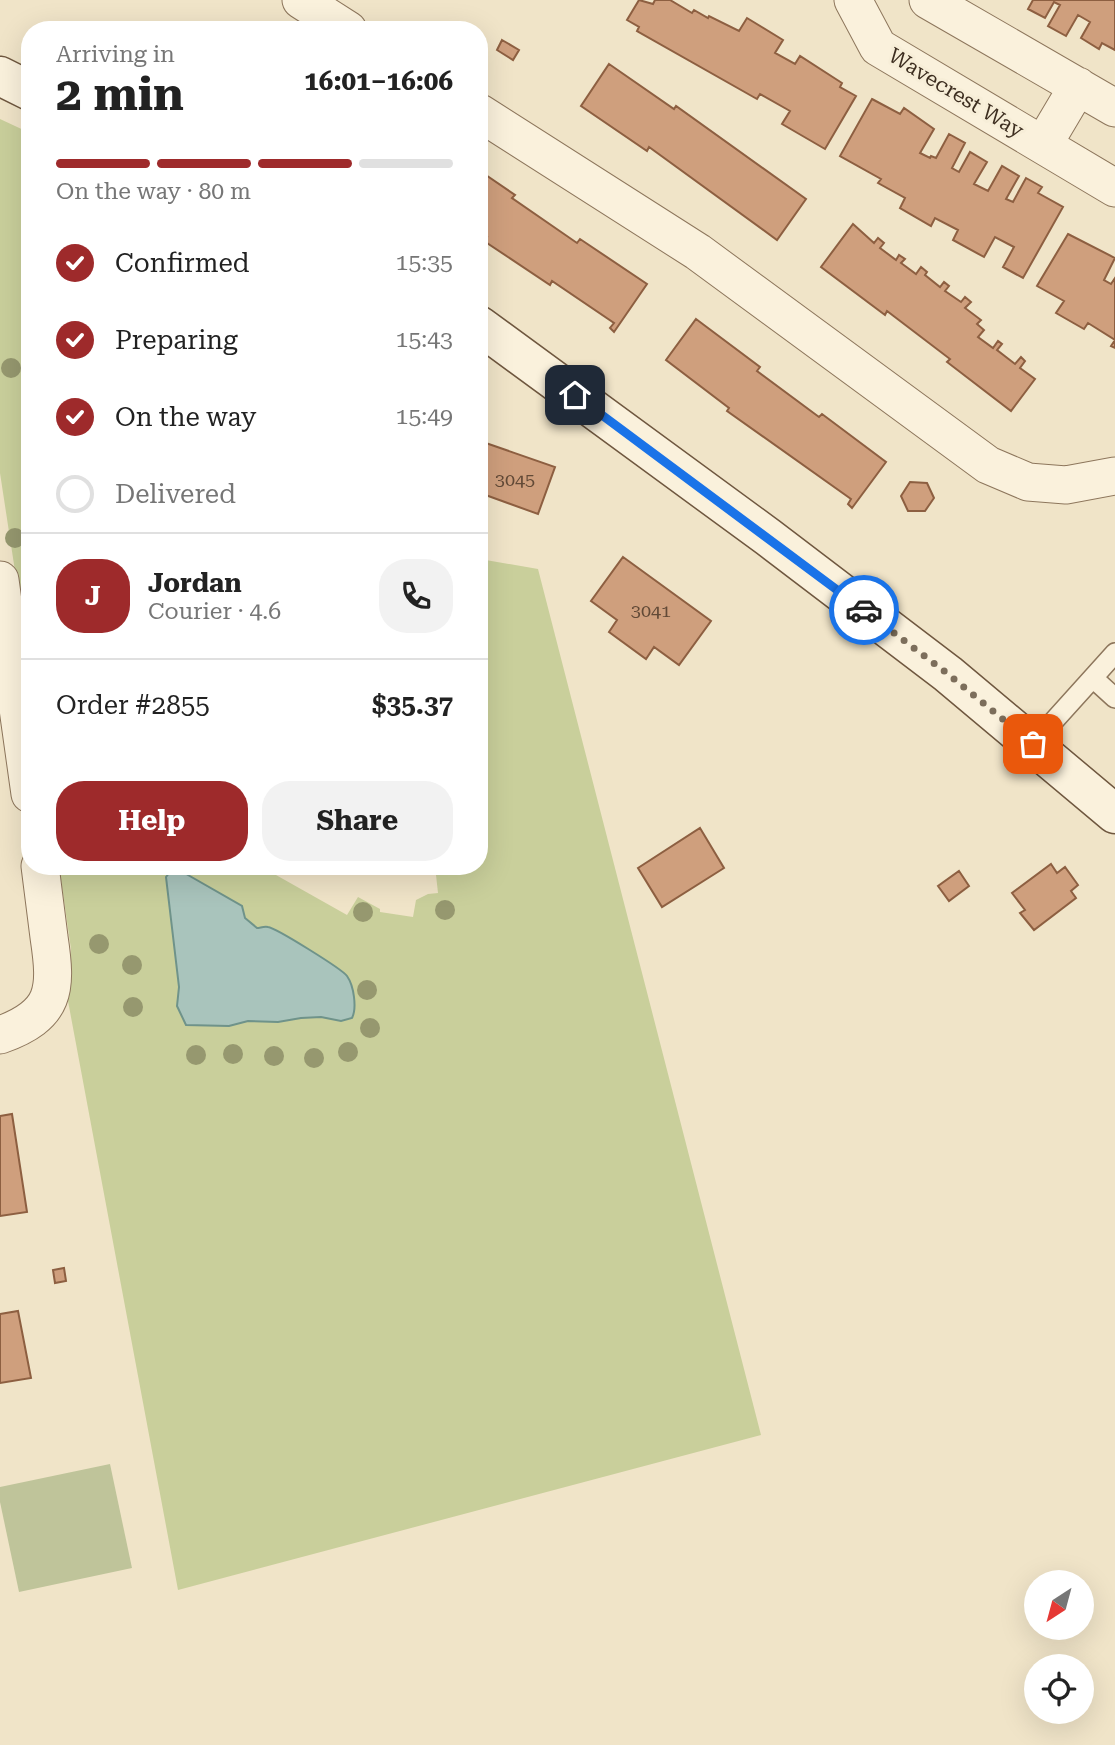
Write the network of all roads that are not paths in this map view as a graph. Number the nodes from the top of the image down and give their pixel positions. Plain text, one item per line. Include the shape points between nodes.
1 (301, 0) edge
2 (853, 0) edge
3 (928, 0) edge
4 (334, 21) edge
5 (0, 76) edge
6 (21, 86) edge
7 (1078, 86) junction
8 (1115, 108) edge
9 (488, 118) edge
10 (1044, 145) junction
11 (1115, 188) edge
12 (488, 332) edge
13 (1115, 477) edge
14 (0, 580) edge
15 (1115, 653) edge
16 (1093, 678) junction
17 (1115, 698) edge
18 (21, 728) edge
19 (1033, 744) junction
20 (1115, 814) edge
21 (41, 875) edge
22 (0, 1035) edge

1 - 4 street
2 - 10 street, Wavecrest Way via 878,47
3 - 7 street
5 - 6 main road
7 - 8 street
7 - 10 street, Wavecrest Way
9 - 13 street via 698,252 988,466 1028,482 1066,485
10 - 11 street, Wavecrest Way
12 - 19 main road via 779,545
14 - 18 street
15 - 16 lane
16 - 17 lane
16 - 19 lane
19 - 20 main road
21 - 22 street via 55,978 42,1010 20,1028

